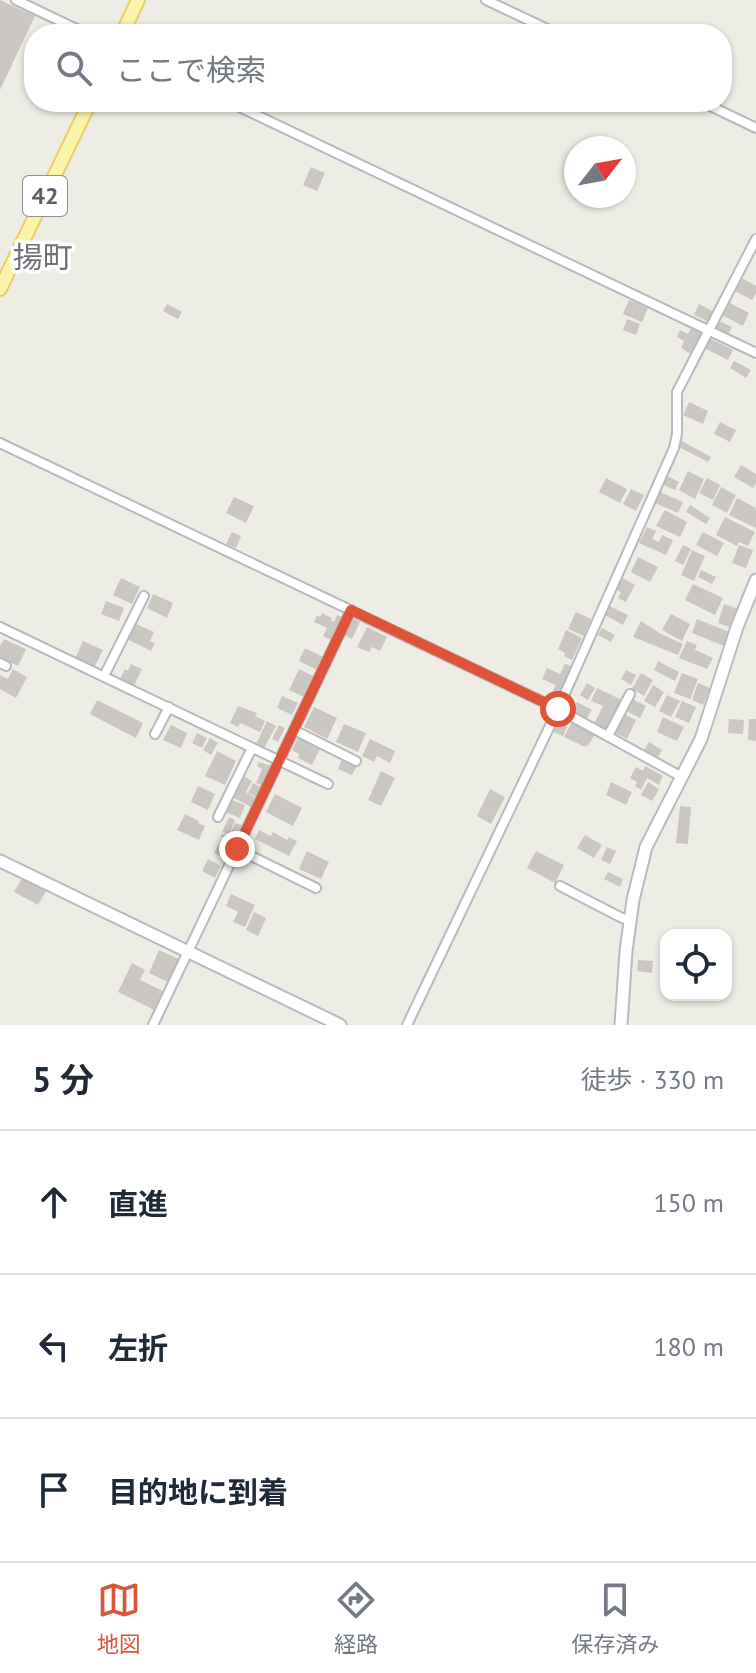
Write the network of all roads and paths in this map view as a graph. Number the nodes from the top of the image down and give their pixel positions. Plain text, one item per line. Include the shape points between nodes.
1 (16, 0) edge
2 (138, 0) edge
3 (486, 0) edge
4 (66, 24) edge
5 (127, 24) edge
6 (537, 24) edge
7 (85, 112) edge
8 (250, 112) edge
9 (723, 112) edge
10 (756, 128) edge
11 (756, 239) edge
12 (0, 289) edge
13 (708, 331) junction
14 (756, 353) edge
15 (0, 443) edge
16 (756, 580) edge
17 (144, 596) dead end
18 (351, 610) junction
19 (0, 627) edge
20 (104, 676) junction
21 (630, 694) dead end
22 (169, 707) junction
23 (558, 709) junction
24 (294, 730) junction
25 (155, 734) dead end
26 (608, 736) junction
27 (252, 748) junction
28 (279, 760) junction
29 (356, 761) dead end
30 (682, 777) junction
31 (328, 784) dead end
32 (218, 817) dead end
33 (237, 849) junction
34 (0, 861) edge
35 (560, 886) dead end
36 (316, 888) dead end
37 (630, 920) junction
38 (189, 952) junction
39 (153, 1025) edge
40 (340, 1025) edge
41 (407, 1025) edge
42 (621, 1025) edge

1 - 4 street
2 - 5 main road
3 - 6 street
7 - 12 main road, 42
8 - 13 street
9 - 10 street
11 - 13 street
13 - 14 street
13 - 23 street via 677,392 674,448
15 - 18 street
16 - 30 street via 701,739
17 - 20 street
18 - 23 street
18 - 24 street
19 - 20 street
20 - 22 street
21 - 26 street
22 - 25 street
22 - 27 street
23 - 26 street
23 - 41 street
24 - 28 street
24 - 29 street
26 - 30 street
27 - 28 street
27 - 32 street
28 - 31 street
28 - 33 street
30 - 37 street via 646,847
33 - 36 street
33 - 38 street
34 - 38 street
35 - 37 street
37 - 42 street
38 - 39 street
38 - 40 street

